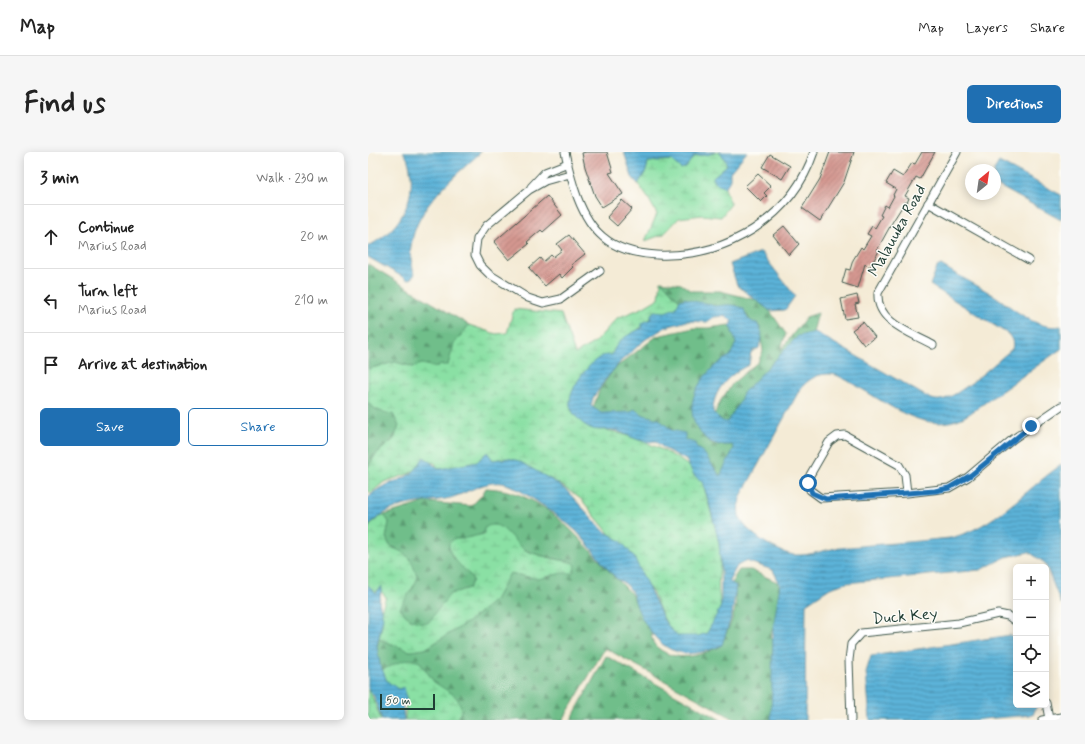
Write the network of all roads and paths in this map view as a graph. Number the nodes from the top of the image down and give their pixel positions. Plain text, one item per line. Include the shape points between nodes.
1 (565, 152) edge
2 (814, 152) edge
3 (957, 152) edge
4 (568, 163) junction
5 (570, 174) junction
6 (529, 190) junction
7 (928, 203) junction
8 (1029, 260) dead end
9 (600, 271) dead end
10 (933, 345) dead end
11 (1061, 406) edge
12 (907, 493) junction
13 (1013, 620) edge
14 (1046, 708) edge
15 (1061, 717) edge
16 (1045, 719) edge
17 (851, 720) edge

1 - 4 street
2 - 5 street via 800,183 770,218 725,243 700,252 681,254 634,252 607,240 595,228 584,210
3 - 7 street, Malauuka Road
4 - 5 street
4 - 6 street via 543,174
5 - 6 street via 551,179
6 - 9 street via 479,234 475,250 480,265 489,274 528,298 544,303 561,299
7 - 8 street
7 - 10 street, Malauuka Road via 880,288 878,300 879,308 886,318
11 - 12 street via 1013,439 961,482 940,490
12 - 12 street via 905,475 899,465 845,435 837,436 829,442 809,479 812,493 826,499
13 - 17 street, Duck Key via 998,614 959,623 861,633 851,644 849,660
14 - 16 street
15 - 16 street

